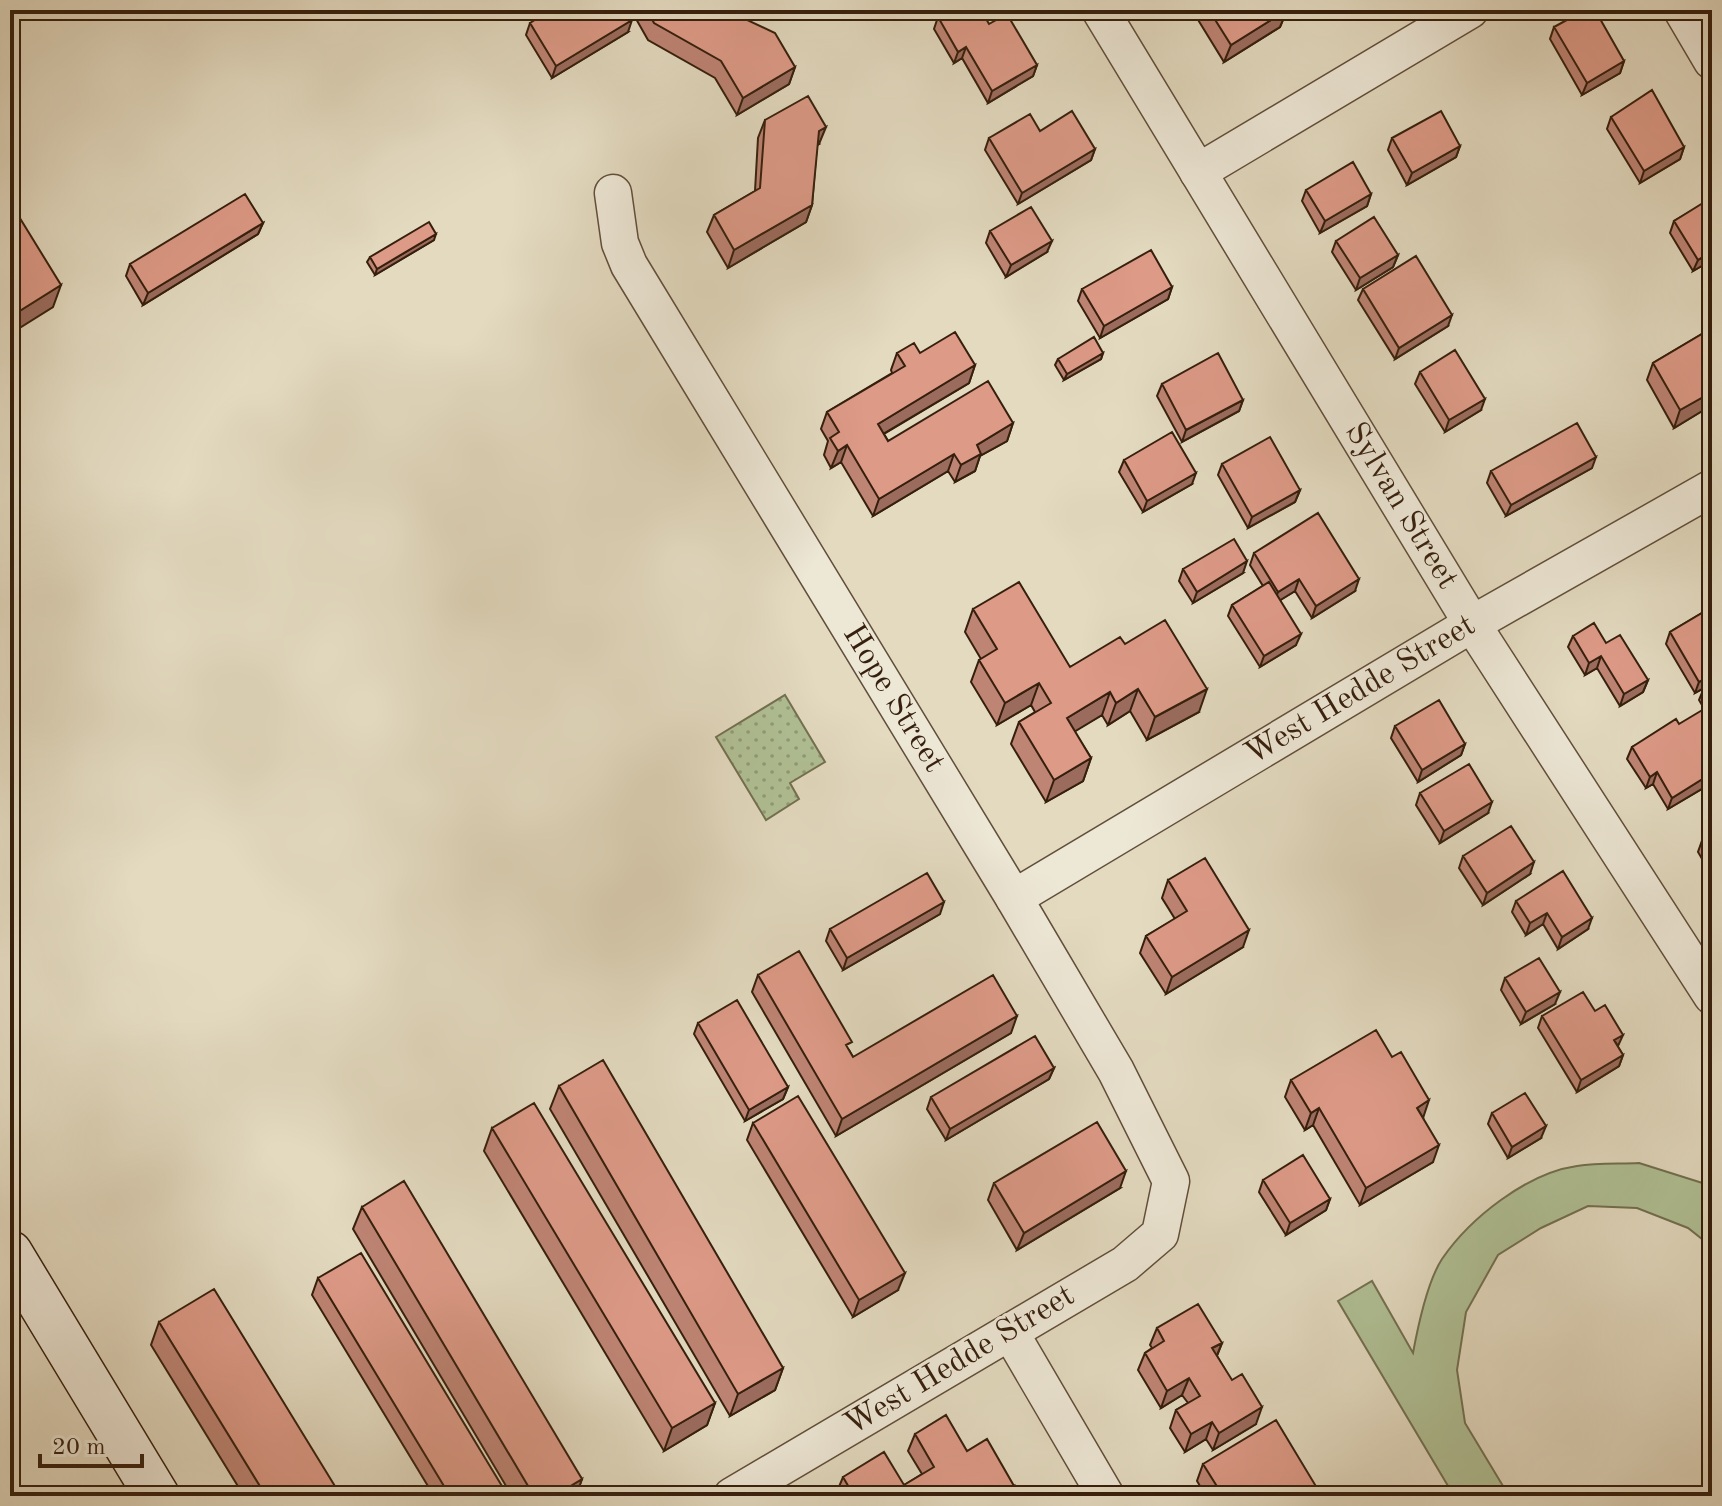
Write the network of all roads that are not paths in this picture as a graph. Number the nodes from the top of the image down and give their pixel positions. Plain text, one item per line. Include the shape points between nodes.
1 (1100, 10) edge
2 (1470, 10) edge
3 (1682, 10) edge
4 (1712, 61) edge
5 (1198, 172) junction
6 (613, 193) dead end
7 (1712, 488) edge
8 (1472, 624) junction
9 (1014, 898) junction
10 (1712, 996) edge
11 (1165, 1207) joint
12 (10, 1253) edge
13 (1010, 1332) junction
14 (157, 1496) edge
15 (732, 1496) edge
16 (1106, 1496) edge

1 - 5 street, Sylvan Street
2 - 5 street
3 - 4 street
5 - 8 street, Sylvan Street
6 - 9 street, Hope Street via 620,243 629,265
7 - 8 street, West Hedde Street
8 - 9 street, West Hedde Street
8 - 10 street, Sylvan Street
9 - 11 street, Hope Street via 1116,1071 1171,1181
11 - 13 street, West Hedde Street via 1160,1234 1125,1264
12 - 14 street
13 - 15 street, West Hedde Street
13 - 16 street

